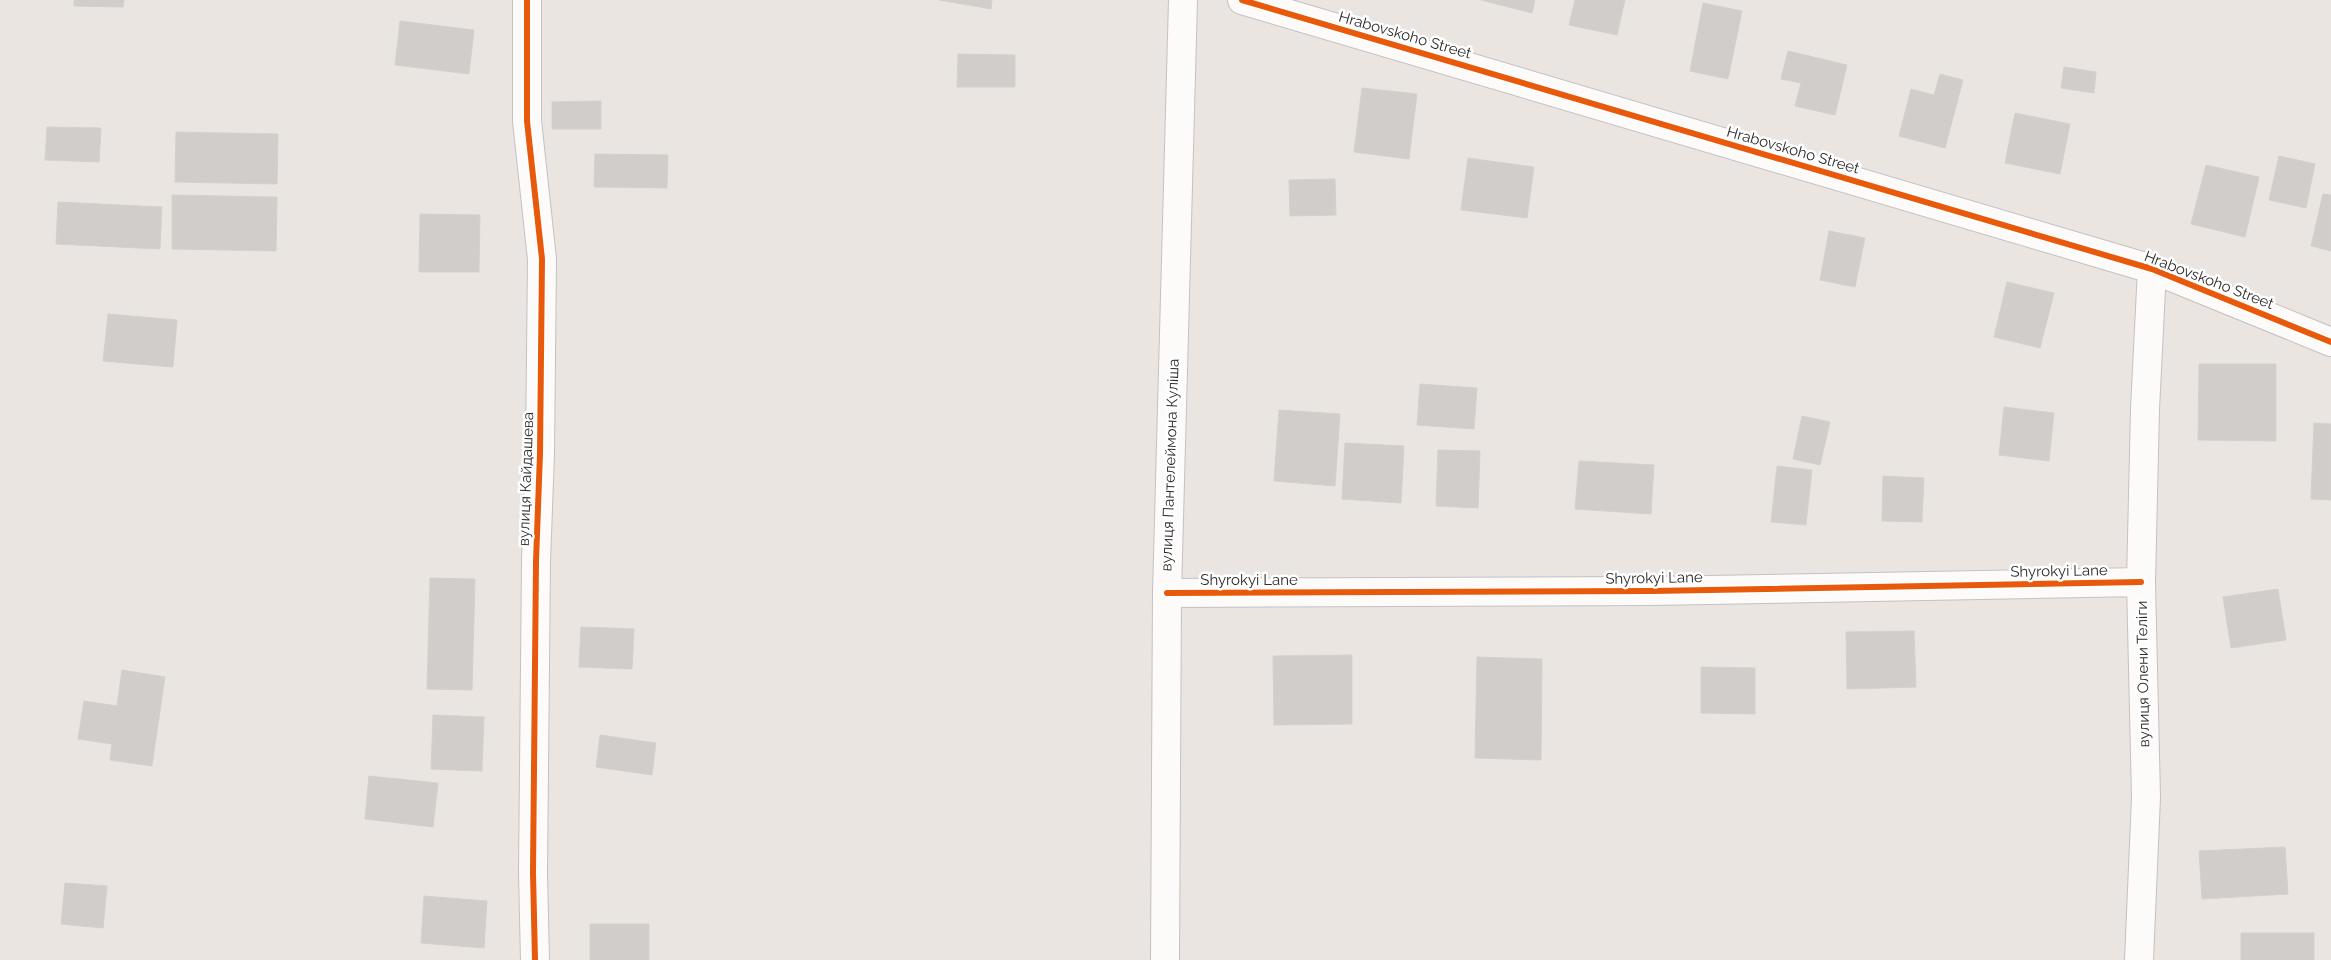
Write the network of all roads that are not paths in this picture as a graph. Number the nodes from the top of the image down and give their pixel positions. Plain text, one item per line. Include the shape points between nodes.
1 (527, 0) edge
2 (1183, 0) edge
3 (1242, 0) edge
4 (2152, 269) junction
5 (2331, 342) edge
6 (2141, 582) junction
7 (1167, 593) junction
8 (534, 960) edge
9 (1165, 960) edge
10 (2138, 960) edge

1 - 8 street, вулиця Кайдашева via 527,121 542,259
2 - 7 street, вулиця Пантелеймона Куліша
3 - 4 street, Hrabovskoho Street
4 - 5 street, Hrabovskoho Street
4 - 6 street, вулиця Олени Теліги
6 - 7 street, Shyrokyi Lane via 1652,591
6 - 10 street, вулиця Олени Теліги via 2146,797
7 - 9 street, вулиця Пантелеймона Куліша

